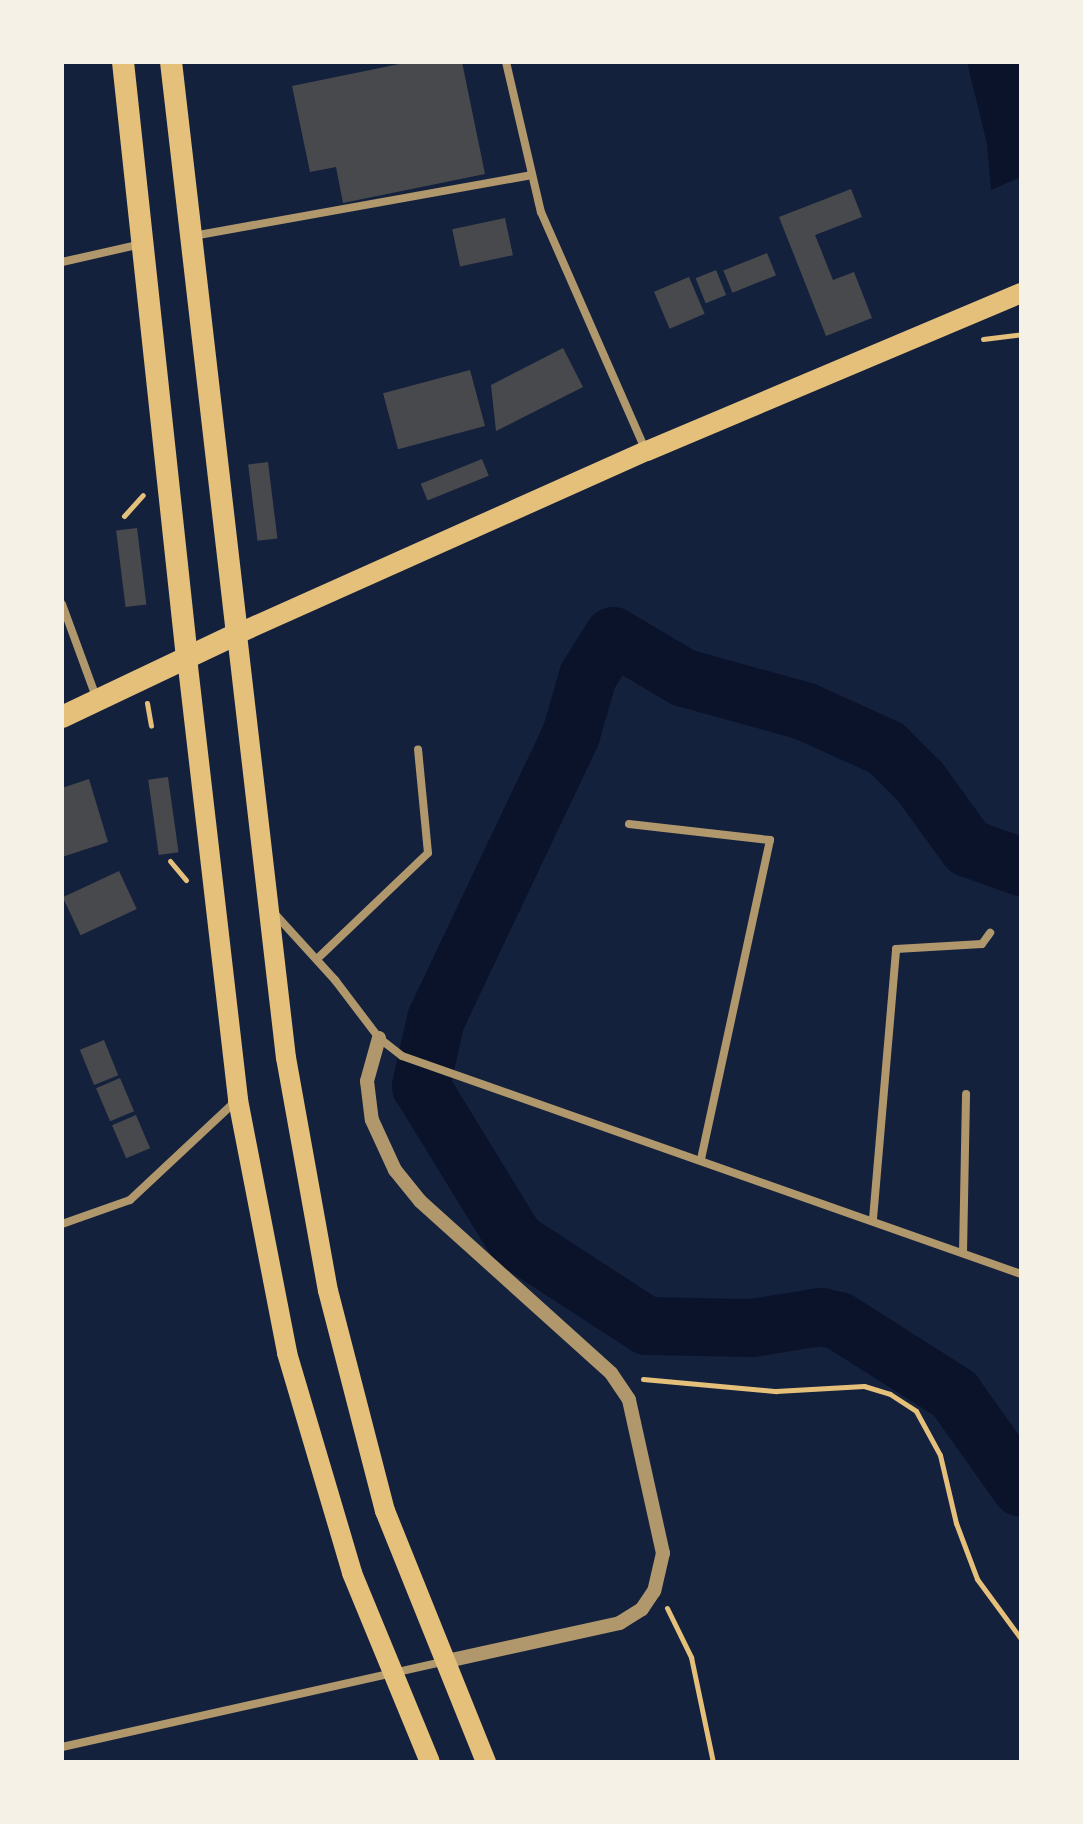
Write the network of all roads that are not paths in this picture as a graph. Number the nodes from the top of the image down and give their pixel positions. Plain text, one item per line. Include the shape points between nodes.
1 (123, 62) edge
2 (171, 62) edge
3 (506, 62) edge
4 (531, 175) junction
5 (190, 236) junction
6 (142, 244) junction
7 (62, 262) edge
8 (1020, 293) edge
9 (647, 451) junction
10 (62, 604) edge
11 (237, 634) junction
12 (187, 658) junction
13 (97, 700) junction
14 (62, 717) edge
15 (418, 749) dead end
16 (629, 824) dead end
17 (268, 906) junction
18 (990, 933) dead end
19 (317, 959) junction
20 (379, 1038) junction
21 (966, 1094) dead end
22 (238, 1100) junction
23 (701, 1159) junction
24 (873, 1219) junction
25 (62, 1224) edge
26 (963, 1253) junction
27 (1021, 1274) edge
28 (443, 1662) junction
29 (392, 1674) junction
30 (62, 1747) edge
31 (430, 1762) edge
32 (486, 1762) edge

1 - 6 highway
2 - 5 highway
3 - 4 street
4 - 5 street
4 - 9 street via 541,212
5 - 11 highway
6 - 7 street
6 - 12 highway
8 - 9 main road
9 - 11 main road
10 - 13 street
11 - 12 highway
11 - 17 main road
12 - 13 highway
12 - 22 main road
13 - 14 highway
15 - 19 street via 428,853
16 - 23 street via 770,840
17 - 19 street
17 - 28 main road via 298,1134 328,1291 385,1511
18 - 24 street via 982,944 896,949
19 - 20 street
20 - 23 street via 402,1056
20 - 28 street via 367,1081 372,1120 395,1170 420,1201 611,1373 629,1400 663,1553 654,1591 642,1609 620,1623
21 - 26 street
22 - 25 street via 130,1200
22 - 29 main road via 304,1417 352,1573
23 - 24 street
24 - 26 street
26 - 27 street
28 - 29 street
28 - 32 main road
29 - 30 street
29 - 31 main road

